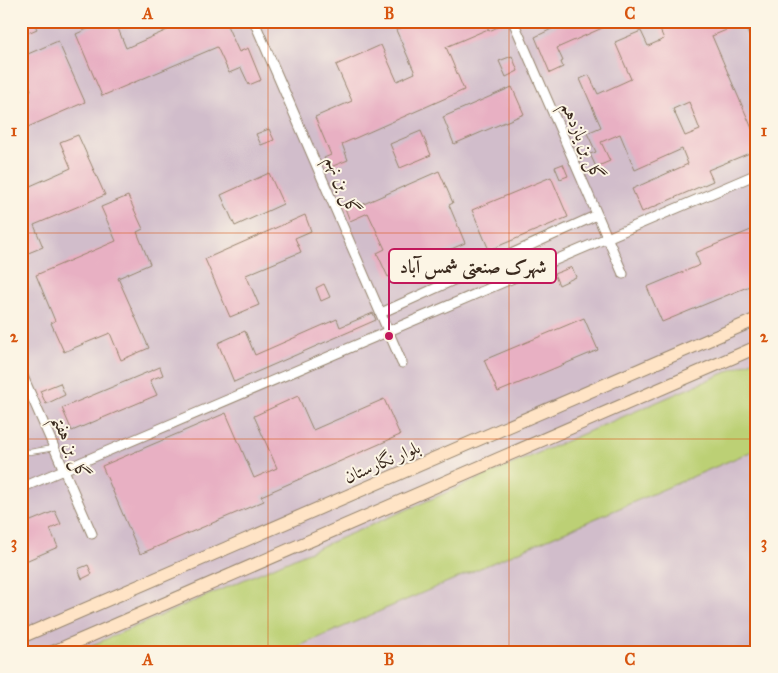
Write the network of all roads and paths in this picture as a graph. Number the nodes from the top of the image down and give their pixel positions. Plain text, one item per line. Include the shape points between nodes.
1 (254, 21) edge
2 (513, 21) edge
3 (748, 21) edge
4 (757, 41) edge
5 (757, 174) edge
6 (597, 215) junction
7 (607, 238) junction
8 (623, 274) dead end
9 (381, 313) junction
10 (757, 319) edge
11 (388, 331) junction
12 (757, 347) edge
13 (402, 363) dead end
14 (21, 372) edge
15 (54, 448) junction
16 (21, 451) edge
17 (64, 470) junction
18 (21, 488) edge
19 (92, 534) dead end
20 (21, 637) edge
21 (53, 652) edge

1 - 9 street, گل بن نهم
2 - 6 street, گل بن یازدهم
3 - 4 street
5 - 7 street
6 - 7 street, گل بن یازدهم
6 - 9 street
7 - 8 street, گل بن یازدهم
7 - 11 street
9 - 11 street, گل بن نهم
10 - 20 street, بلوار نگارستان
11 - 13 street, گل بن نهم
11 - 17 street
12 - 21 street
14 - 15 street, گل بن هفتم
15 - 16 lane
15 - 17 street, گل بن هفتم
17 - 18 street
17 - 19 street, گل بن هفتم

